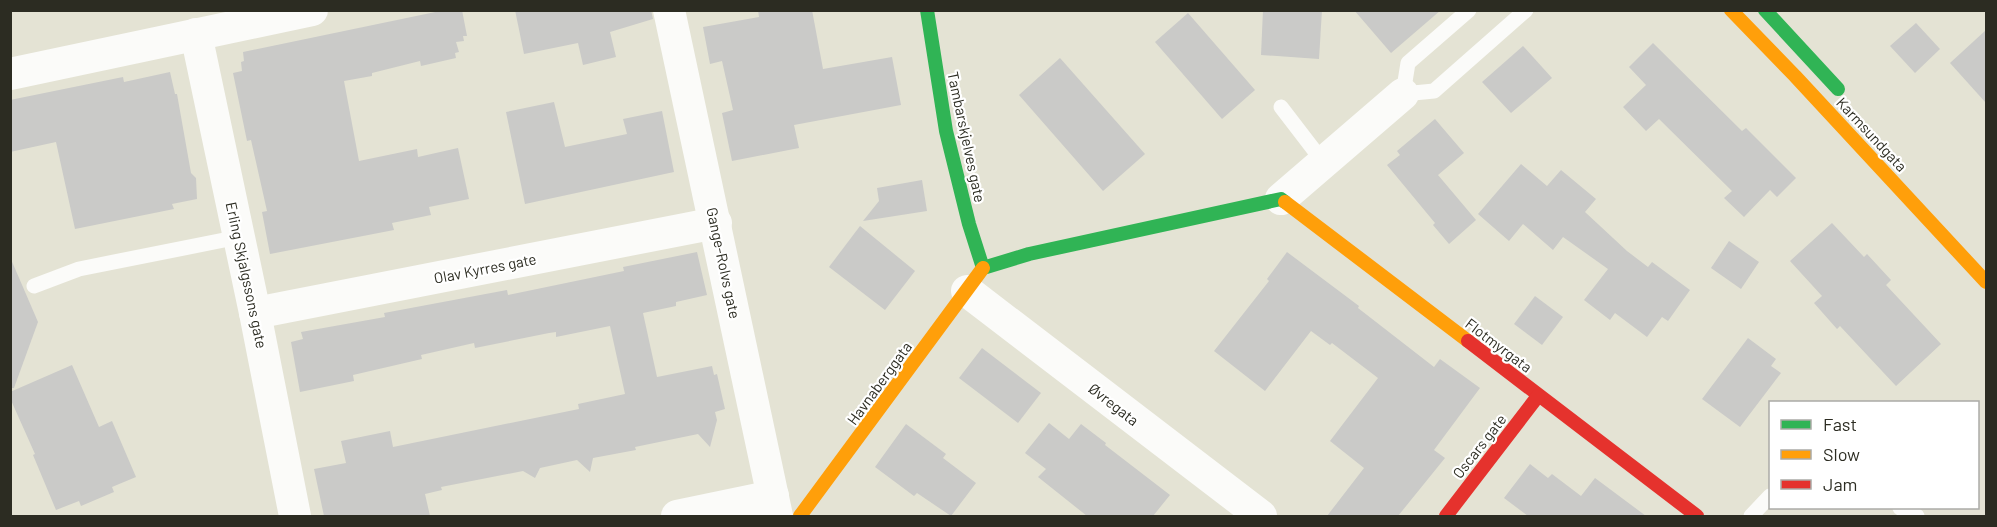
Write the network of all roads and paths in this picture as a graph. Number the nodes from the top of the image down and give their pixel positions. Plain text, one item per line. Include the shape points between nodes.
1 (312, 10) edge
2 (669, 10) edge
3 (927, 10) edge
4 (1469, 10) edge
5 (1526, 10) edge
6 (1731, 10) edge
7 (1765, 10) edge
8 (196, 34) junction
9 (10, 74) edge
10 (1403, 94) junction
11 (1844, 95) dead end
12 (1281, 107) dead end
13 (1324, 163) junction
14 (1281, 199) junction
15 (716, 223) junction
16 (239, 237) junction
17 (975, 279) junction
18 (1986, 282) edge
19 (34, 286) dead end
20 (255, 313) junction
21 (1538, 396) junction
22 (1769, 497) edge
23 (775, 506) edge
24 (295, 516) edge
25 (676, 516) edge
26 (800, 516) edge
27 (1261, 516) edge
28 (1446, 516) edge
29 (1697, 516) edge
30 (1752, 516) edge

1 - 8 street
2 - 15 street, Gange-Rolvs gate
3 - 17 street, Tambarskjelves gate via 946,131 969,224
4 - 10 lane via 1408,63
5 - 10 lane via 1434,91
6 - 18 street, Karmsundgata
7 - 11 street, Karmsundgata
8 - 9 street
8 - 16 street, Erling Skjalgssons gate
10 - 13 street
12 - 13 lane
13 - 14 street
14 - 17 street via 1029,254
14 - 21 street, Flotmyrgata
15 - 20 street, Olav Kyrres gate
15 - 23 street, Gange-Rolvs gate
16 - 19 lane via 79,269
16 - 20 street, Erling Skjalgssons gate
17 - 26 street, Havnaberggata
17 - 27 street, Øvregata
20 - 24 street, Erling Skjalgssons gate
21 - 28 street, Oscars gate
21 - 29 street, Flotmyrgata
22 - 30 lane
23 - 25 street

